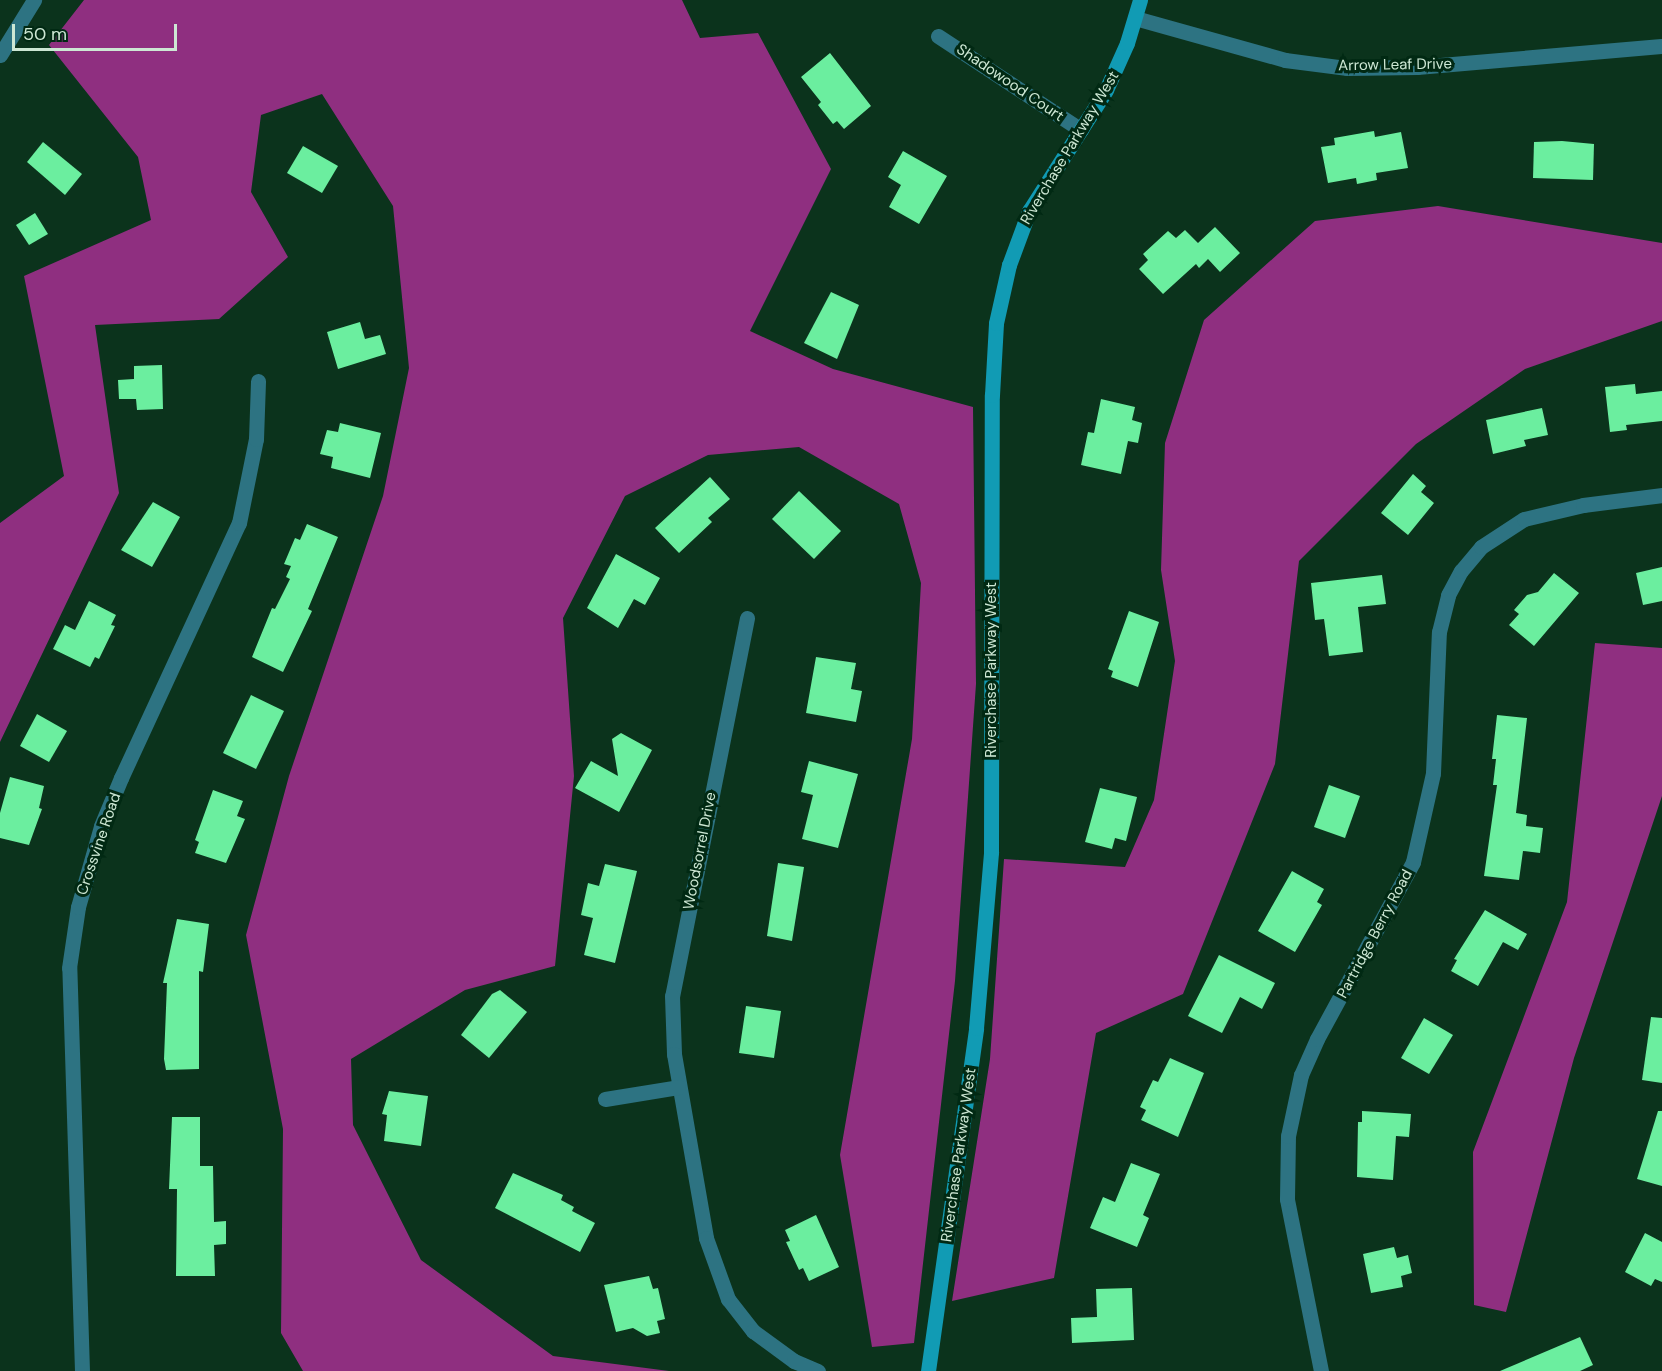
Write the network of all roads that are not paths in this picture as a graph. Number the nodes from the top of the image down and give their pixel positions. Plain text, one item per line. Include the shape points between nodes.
1 (34, 0) edge
2 (1140, 0) edge
3 (1135, 18) junction
4 (938, 36) dead end
5 (1661, 46) edge
6 (0, 55) edge
7 (1081, 130) junction
8 (258, 381) dead end
9 (1662, 495) edge
10 (747, 618) dead end
11 (678, 1087) junction
12 (605, 1099) dead end
13 (82, 1371) edge
14 (818, 1371) edge
15 (928, 1371) edge
16 (1321, 1371) edge

1 - 6 street
2 - 3 street, Riverchase Parkway West
3 - 5 street, Arrow Leaf Drive via 1286,60 1347,68 1417,67
3 - 7 street, Riverchase Parkway West via 1118,66
4 - 7 street, Shadowood Court
7 - 15 street, Riverchase Parkway West via 1025,220 1002,290 996,323 992,395 991,852 976,1028
8 - 13 street, Crossvine Road via 256,439 239,524 101,826 78,907 69,968
9 - 16 street, Partridge Berry Road via 1582,505 1524,519 1480,547 1448,595 1438,632 1433,773 1413,862 1317,1039 1302,1075 1288,1136 1287,1199
10 - 11 street, Woodsorrel Drive via 672,996
11 - 12 street
11 - 14 street, Woodsorrel Drive via 706,1238 728,1299 753,1330 794,1361

